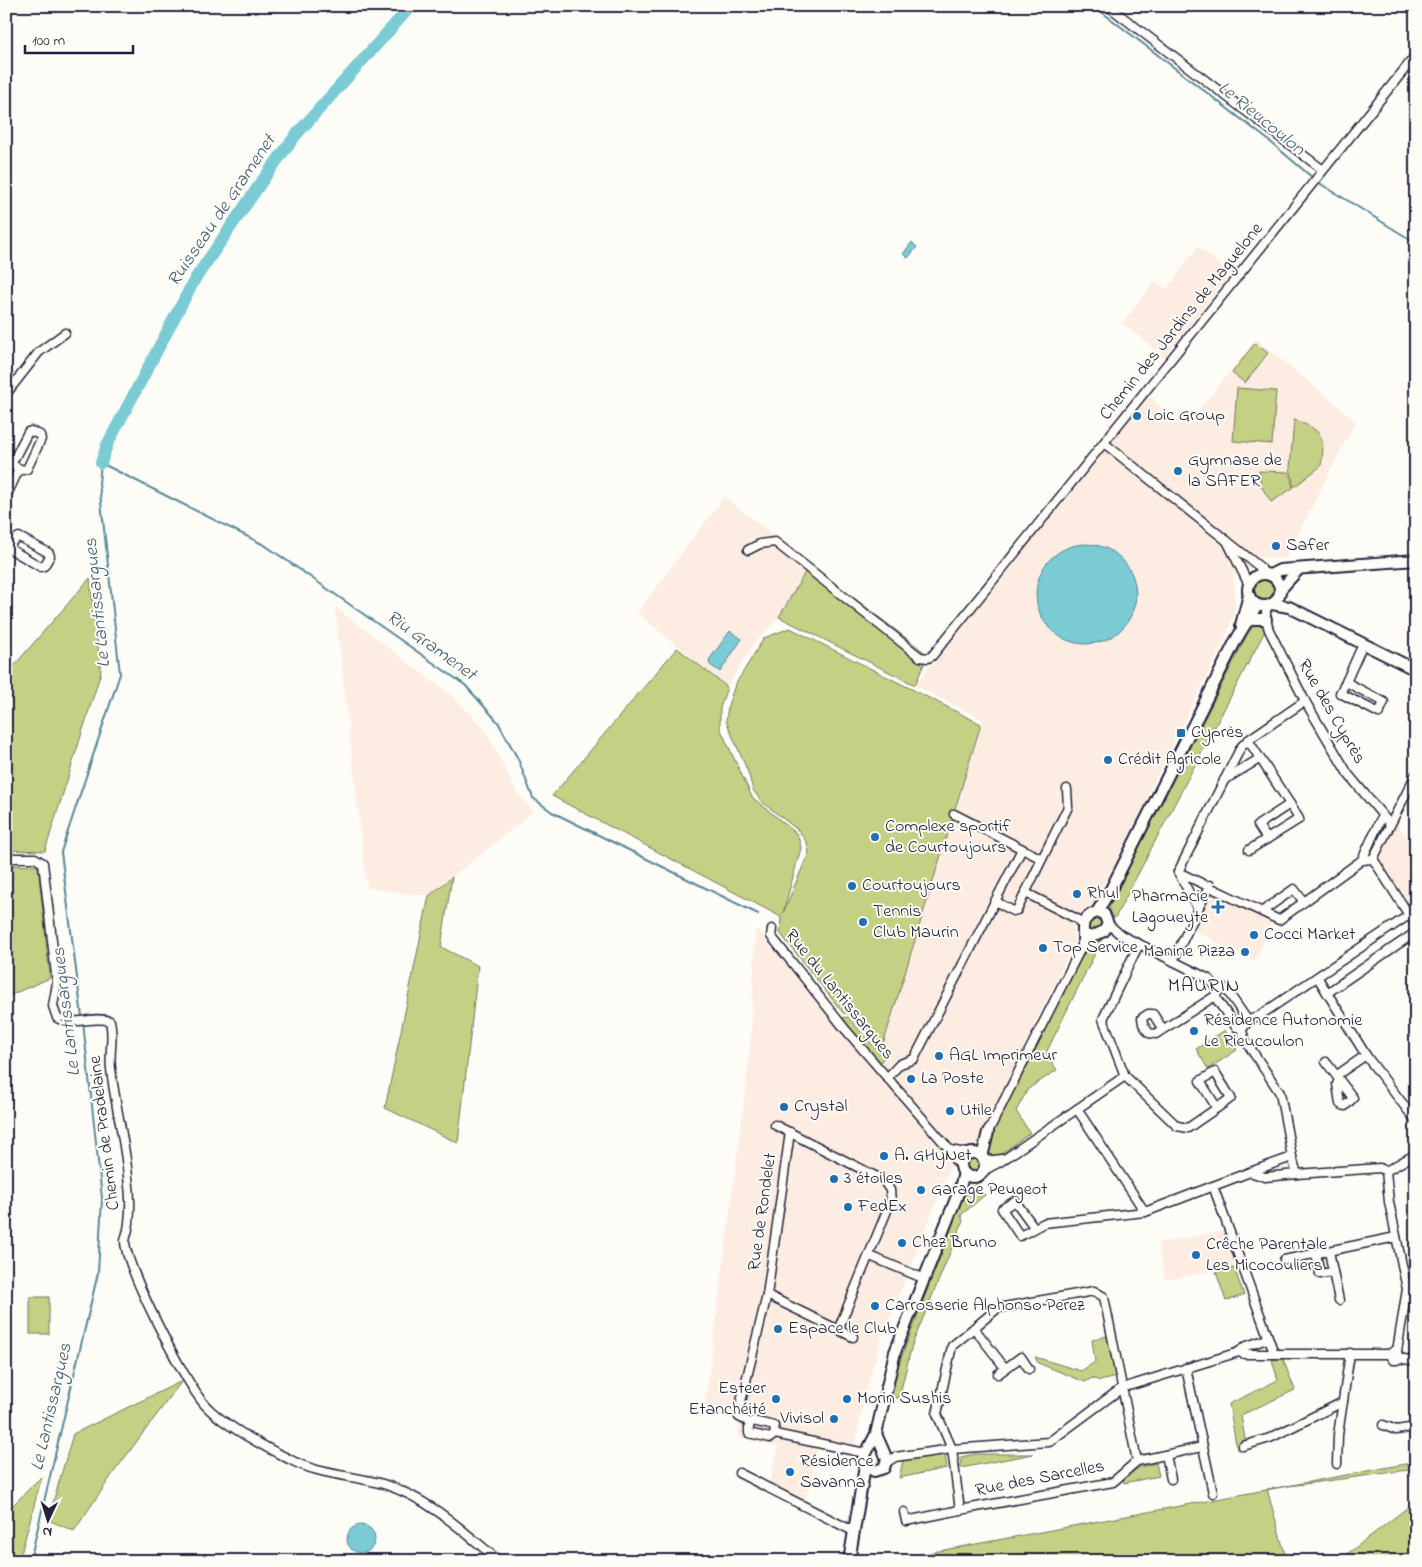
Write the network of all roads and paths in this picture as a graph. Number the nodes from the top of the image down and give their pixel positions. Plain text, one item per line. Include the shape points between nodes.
1 (1108, 6) edge
2 (1416, 55) edge
3 (1323, 170) junction
4 (65, 332) dead end
5 (6, 394) edge
6 (1104, 443) junction
7 (18, 468) junction
8 (6, 497) edge
9 (1225, 538) junction
10 (9, 540) edge
11 (748, 550) dead end
12 (1416, 560) edge
13 (1298, 570) junction
14 (1267, 575) junction
15 (1249, 590) junction
16 (1280, 592) junction
17 (1266, 605) junction
18 (1289, 607) junction
19 (1266, 619) junction
20 (1246, 622) junction
21 (1236, 640) junction
22 (1364, 644) junction
23 (1416, 670) edge
24 (1346, 682) junction
25 (1306, 701) junction
26 (1248, 740) junction
27 (1259, 759) junction
28 (1416, 774) edge
29 (1224, 780) junction
30 (1067, 788) dead end
31 (1290, 804) junction
32 (954, 814) dead end
33 (1382, 816) junction
34 (1389, 823) junction
35 (1268, 839) junction
36 (1022, 849) junction
37 (1249, 850) dead end
38 (6, 858) edge
39 (1042, 859) junction
40 (1362, 860) junction
41 (1373, 860) junction
42 (1178, 872) junction
43 (1210, 885) junction
44 (1026, 893) junction
45 (995, 901) junction
46 (1304, 902) junction
47 (1198, 909) junction
48 (1264, 910) junction
49 (1100, 913) junction
50 (1410, 915) junction
51 (1416, 924) edge
52 (1106, 928) junction
53 (772, 929) dead end
54 (1083, 929) junction
55 (1413, 934) edge
56 (1139, 944) junction
57 (1173, 961) junction
58 (1318, 978) junction
59 (1217, 992) junction
60 (1327, 994) junction
61 (1247, 1021) junction
62 (1162, 1028) dead end
63 (1241, 1028) junction
64 (1366, 1055) junction
65 (1326, 1062) dead end
66 (1125, 1076) junction
67 (887, 1078) junction
68 (1217, 1108) junction
69 (1076, 1109) junction
70 (1416, 1121) edge
71 (775, 1125) dead end
72 (790, 1132) junction
73 (988, 1132) joint
74 (950, 1150) junction
75 (1416, 1154) edge
76 (1292, 1157) junction
77 (979, 1159) junction
78 (1386, 1171) junction
79 (966, 1172) junction
80 (1250, 1172) junction
81 (1297, 1174) junction
82 (1213, 1186) junction
83 (1145, 1212) junction
84 (1034, 1227) junction
85 (1396, 1237) junction
86 (1329, 1251) junction
87 (1316, 1253) junction
88 (870, 1256) junction
89 (1284, 1260) dead end
90 (1333, 1272) junction
91 (925, 1279) junction
92 (1416, 1288) edge
93 (1407, 1289) junction
94 (767, 1295) junction
95 (1339, 1300) dead end
96 (974, 1328) junction
97 (838, 1330) junction
98 (853, 1337) dead end
99 (1267, 1339) junction
100 (1238, 1352) junction
101 (1274, 1353) junction
102 (1350, 1353) junction
103 (1395, 1355) junction
104 (1416, 1361) edge
105 (1005, 1368) junction
106 (1186, 1368) junction
107 (1029, 1369) dead end
108 (998, 1374) dead end
109 (1122, 1388) junction
110 (1343, 1402) junction
111 (751, 1423) junction
112 (1384, 1424) dead end
113 (1416, 1427) edge
114 (774, 1434) junction
115 (876, 1434) junction
116 (1243, 1446) dead end
117 (1202, 1447) junction
118 (952, 1449) junction
119 (887, 1455) junction
120 (1166, 1455) junction
121 (866, 1457) junction
122 (1137, 1461) junction
123 (1337, 1464) dead end
124 (877, 1471) junction
125 (739, 1473) dead end
126 (1171, 1479) dead end
127 (863, 1489) junction
128 (1213, 1493) dead end
129 (960, 1510) junction
130 (904, 1512) dead end
131 (853, 1531) junction
132 (499, 1561) edge
133 (850, 1561) edge

1 - 3 street
2 - 3 street, Chemin des Jardins de Maguelone
3 - 6 street, Chemin des Jardins de Maguelone
4 - 5 street via 39,352
6 - 9 street, Chemin des Jardins de Maguelone
6 - 11 street via 928,658 920,657 775,542
7 - 7 street via 27,469 41,439 31,430 12,463
7 - 8 street
9 - 14 street, Chemin des Jardins de Maguelone
9 - 15 street, Chemin des Jardins de Maguelone
10 - 10 street via 10,549 41,567 50,556 19,537
12 - 13 street
13 - 14 street via 1280,570
13 - 16 street
14 - 15 street via 1253,578
14 - 16 street via 1276,579
15 - 17 street
15 - 21 street
16 - 17 street
16 - 18 street
17 - 18 street
17 - 19 street, Rue des Cyprès
17 - 20 street
18 - 22 street
19 - 20 street
19 - 25 street, Rue des Cyprès
20 - 21 street
21 - 49 street
22 - 23 street
22 - 24 street
24 - 24 street via 1340,693 1379,713 1384,702
25 - 26 street
25 - 33 street, Rue des Cyprès via 1348,774
26 - 27 street
26 - 29 street
27 - 29 street
27 - 31 street
28 - 34 street
29 - 42 street
30 - 39 street via 1068,807
31 - 35 street via 1299,819
31 - 35 street via 1258,825
32 - 36 street
33 - 34 street, Rue des Cyprès
33 - 40 street
34 - 41 street
35 - 37 street
36 - 39 street
36 - 45 street, Rue du Lantissargues
38 - 132 street, Chemin de Pradelaine via 35,858 43,863 56,969 54,1012 57,1018 65,1022 102,1018 110,1021 113,1034 111,1068 128,1177 130,1222 125,1242 176,1361 206,1406 249,1436 303,1466 382,1484 427,1503
39 - 44 street
40 - 41 street
40 - 46 street
41 - 50 street
42 - 43 street
42 - 47 street
43 - 47 street
43 - 48 street
44 - 45 street via 1017,910
44 - 54 street
45 - 67 street, Rue du Lantissargues via 914,1059 900,1064
46 - 48 street via 1279,920
46 - 48 street via 1294,890
47 - 57 street
49 - 52 street
49 - 54 street
50 - 51 street
50 - 58 street
52 - 54 street
52 - 56 street
53 - 67 street, Rue du Lantissargues via 771,936
54 - 73 street
55 - 60 street
56 - 57 street
56 - 66 street via 1103,1019
57 - 59 street via 1209,979
58 - 60 street
58 - 61 street
59 - 61 street via 1226,989
59 - 62 street
59 - 63 street via 1236,1027
60 - 64 street
61 - 63 street
63 - 76 street via 1245,1040 1280,1092
64 - 65 street via 1338,1078
64 - 70 street
66 - 68 street via 1177,1126 1188,1128
66 - 69 street
67 - 74 street, Rue du Lantissargues
68 - 68 street via 1231,1098 1215,1072 1200,1080
69 - 77 street via 1002,1159
69 - 83 street
71 - 72 street, Rue de Rondelet
72 - 88 street, Rue de Rondelet via 883,1180 890,1190 891,1201
72 - 94 street, Rue de Rondelet
73 - 77 street
74 - 77 street
74 - 79 street, Rue du Lantissargues
75 - 78 street
76 - 80 street
76 - 81 street
77 - 79 street via 963,1160
77 - 79 street via 978,1176
78 - 81 street via 1380,1168
78 - 85 street
79 - 91 street
80 - 81 street via 1265,1177
80 - 82 street
82 - 83 street
82 - 99 street
83 - 84 street via 1044,1223
84 - 84 street via 1015,1201 1002,1209 1020,1236
85 - 86 street
85 - 93 street
86 - 87 street
86 - 90 street
87 - 89 street
87 - 90 street via 1320,1274
88 - 91 street
88 - 97 street, Rue de Rondelet
90 - 95 street
91 - 115 street via 895,1352
92 - 93 street
93 - 103 street
94 - 97 street, Rue de Rondelet
94 - 111 street, Rue de Rondelet via 738,1414
96 - 105 street
96 - 109 street via 998,1308 1099,1292 1104,1297
96 - 118 street via 952,1346 937,1414
97 - 98 street, Rue de Rondelet
99 - 100 street
99 - 101 street
100 - 101 street
100 - 106 street
101 - 102 street
102 - 103 street
102 - 110 street
103 - 104 street
105 - 107 street via 1021,1357
105 - 108 street
106 - 109 street
106 - 117 street
109 - 118 street via 1049,1442
109 - 122 street
110 - 116 street via 1270,1438
110 - 123 street
111 - 114 street via 774,1426
111 - 114 street via 749,1433 770,1438
112 - 113 street via 1396,1430
114 - 121 street
115 - 119 street
115 - 121 street
117 - 120 street
117 - 128 street
118 - 119 street
118 - 129 street, Rue des Sarcelles
119 - 121 street via 875,1448
119 - 124 street via 884,1468
120 - 122 street
120 - 126 street
121 - 124 street via 870,1470
121 - 127 street
122 - 129 street, Rue des Sarcelles via 1113,1482
124 - 127 street
125 - 131 street
127 - 131 street
129 - 130 street via 906,1521
131 - 133 street

